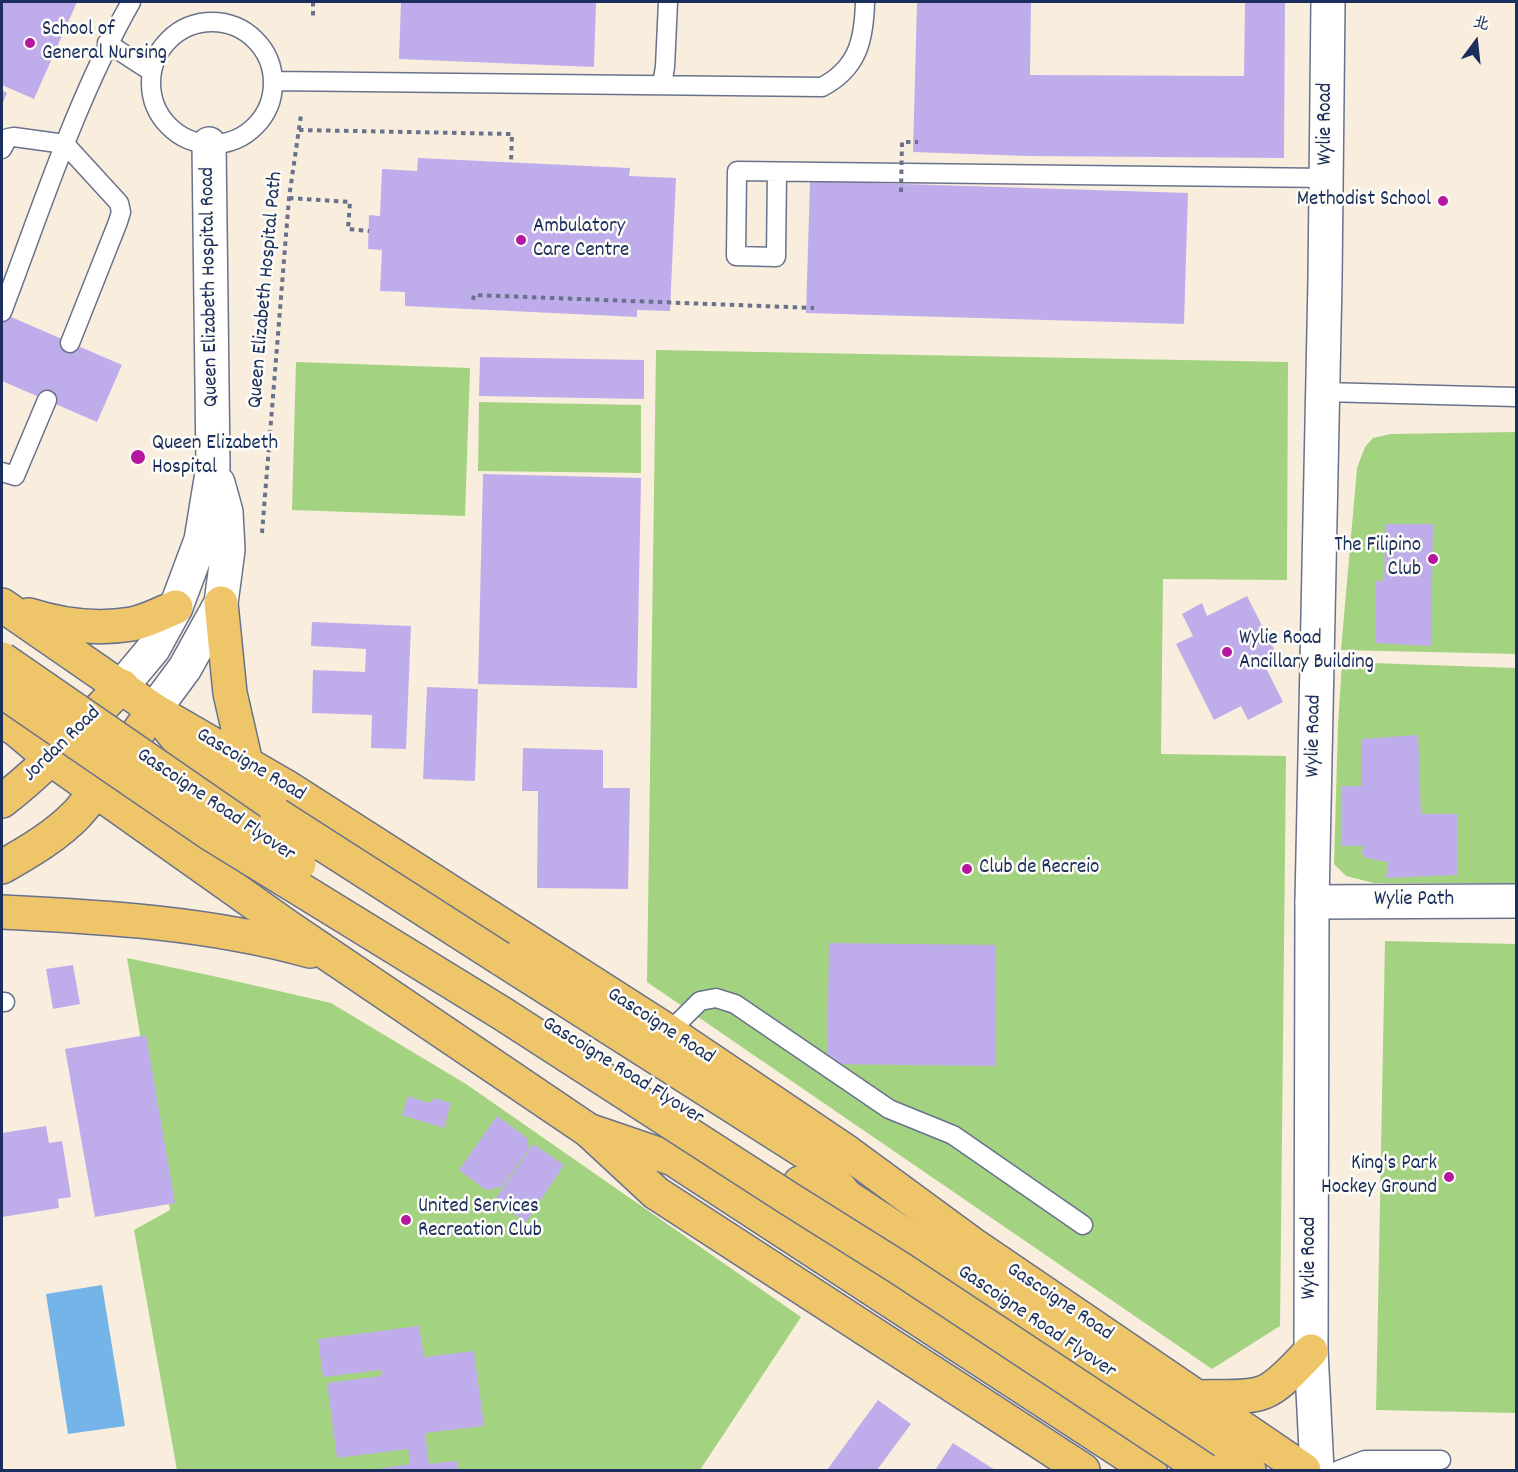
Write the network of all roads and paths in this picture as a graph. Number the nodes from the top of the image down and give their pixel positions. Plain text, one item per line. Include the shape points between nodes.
1 (131, 2) edge
2 (313, 2) edge
3 (668, 2) edge
4 (865, 2) edge
5 (1328, 2) edge
6 (313, 19) dead end
7 (107, 43) junction
8 (152, 72) junction
9 (273, 81) junction
10 (662, 84) junction
11 (301, 115) dead end
12 (299, 130) junction
13 (918, 142) dead end
14 (65, 144) junction
15 (209, 144) junction
16 (2, 149) edge
17 (511, 162) dead end
18 (777, 172) junction
19 (1326, 178) junction
20 (901, 192) dead end
21 (289, 198) junction
22 (369, 231) dead end
23 (4, 300) edge
24 (473, 300) dead end
25 (814, 308) dead end
26 (70, 343) dead end
27 (1323, 392) junction
28 (1516, 397) edge
29 (47, 400) dead end
30 (213, 467) junction
31 (2, 472) edge
32 (261, 541) dead end
33 (221, 603) junction
34 (3, 606) edge
35 (176, 607) junction
36 (2, 659) edge
37 (122, 686) junction
38 (2, 691) edge
39 (154, 710) junction
40 (2, 720) edge
41 (51, 759) junction
42 (246, 763) junction
43 (96, 790) junction
44 (2, 801) edge
45 (2, 867) edge
46 (1516, 901) edge
47 (1312, 902) junction
48 (2, 912) edge
49 (338, 959) junction
50 (669, 1032) junction
51 (588, 1130) junction
52 (846, 1196) junction
53 (1083, 1226) dead end
54 (1311, 1351) junction
55 (1197, 1397) junction
56 (1441, 1460) dead end
57 (1083, 1470) edge
58 (1150, 1470) edge
59 (1204, 1470) edge
60 (1249, 1470) edge
61 (1304, 1470) edge
62 (1317, 1470) edge
63 (1339, 1470) edge

1 - 7 lane
2 - 6 path
3 - 10 lane
4 - 10 lane via 862,40 856,55 837,79 822,87
5 - 19 street, Wylie Road
7 - 8 lane
7 - 14 lane
8 - 9 lane via 166,43 192,25 208,22 240,29 254,38 264,51
8 - 15 lane via 152,93 158,112 189,139
9 - 10 lane
9 - 15 lane via 270,101 261,119 247,133
11 - 12 path, Queen Elizabeth Hospital Path
12 - 17 path via 512,134
12 - 21 path, Queen Elizabeth Hospital Path
13 - 20 path, bridge via 902,142
14 - 16 lane via 14,136 5,141
14 - 23 lane
14 - 26 lane via 119,203 121,212
15 - 30 street, Queen Elizabeth Hospital Road
18 - 18 lane via 776,257 736,256 737,171
18 - 19 lane
19 - 27 street, Wylie Road
21 - 22 path via 350,202 348,230
21 - 32 path, Queen Elizabeth Hospital Path
24 - 25 path via 474,295
27 - 28 lane
27 - 47 street, Wylie Road
29 - 31 lane via 15,476
30 - 33 street, Queen Elizabeth Hospital Road via 226,512 228,550
30 - 35 street, Queen Elizabeth Hospital Road via 201,540
33 - 39 street, Queen Elizabeth Hospital Road via 185,668
33 - 42 main road via 230,693
34 - 35 main road via 58,624 88,627 132,624
34 - 37 main road, Gascoigne Road
35 - 37 street, Queen Elizabeth Hospital Road via 153,649
36 - 52 main road, Gascoigne Road Flyover, bridge via 223,813 502,996 800,1183
37 - 39 main road, Gascoigne Road
37 - 41 main road, Jordan Road
38 - 59 main road, Gascoigne Road Flyover, bridge via 208,833 503,1014 901,1269
39 - 42 main road, Gascoigne Road
39 - 43 main road
39 - 52 main road, bridge via 187,751 231,784 816,1159
40 - 41 main road
41 - 43 main road
41 - 44 main road, Jordan Road
42 - 50 main road, Gascoigne Road
43 - 45 main road via 76,815 36,847
43 - 49 main road
46 - 47 street, Wylie Path
47 - 54 street, Wylie Road
48 - 49 main road via 224,932
49 - 51 main road
50 - 53 lane via 700,1001 716,998 735,1004 889,1109 954,1135
50 - 55 main road, Gascoigne Road
51 - 57 main road via 656,1193
51 - 58 main road via 674,1160
52 - 60 main road, Gascoigne Road Flyover via 996,1294
54 - 55 main road via 1265,1392
54 - 62 street, Wylie Road
55 - 61 main road, Gascoigne Road
56 - 63 lane via 1365,1460

